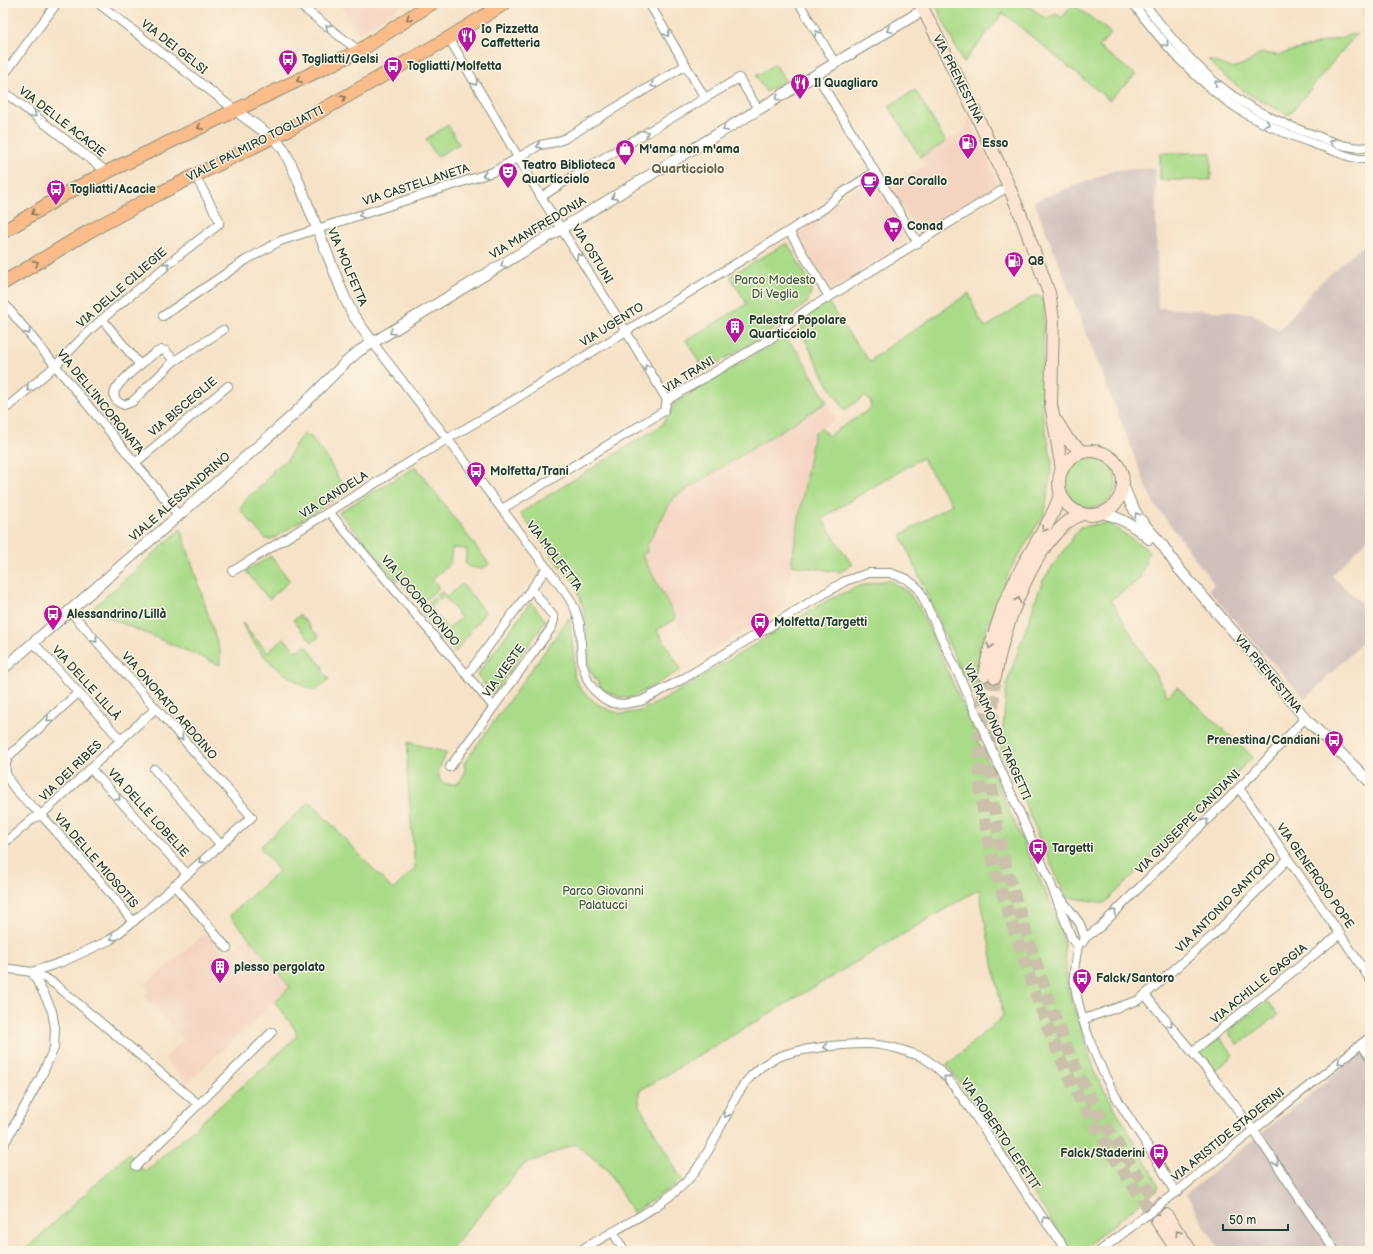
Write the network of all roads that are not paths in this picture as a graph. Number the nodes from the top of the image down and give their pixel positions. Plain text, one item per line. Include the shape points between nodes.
1 (57, 3) edge
2 (98, 3) edge
3 (297, 3) edge
4 (505, 3) edge
5 (649, 3) edge
6 (799, 3) edge
7 (1132, 3) edge
8 (1144, 3) edge
9 (429, 4) edge
10 (921, 6) edge
11 (1159, 29) junction
12 (449, 38) junction
13 (359, 51) junction
14 (835, 62) junction
15 (686, 65) junction
16 (816, 74) junction
17 (3, 76) edge
18 (3, 92) edge
19 (705, 98) junction
20 (758, 109) junction
21 (235, 110) junction
22 (272, 137) junction
23 (1317, 140) junction
24 (1370, 147) edge
25 (519, 157) junction
26 (1370, 159) edge
27 (107, 172) junction
28 (875, 172) junction
29 (195, 175) junction
30 (1009, 186) junction
31 (541, 197) junction
32 (562, 229) junction
33 (4, 230) edge
34 (318, 230) junction
35 (789, 231) junction
36 (918, 243) junction
37 (3, 283) edge
38 (829, 297) junction
39 (3, 302) edge
40 (163, 316) dead end
41 (102, 319) junction
42 (223, 330) dead end
43 (625, 331) junction
44 (373, 343) junction
45 (174, 361) junction
46 (140, 365) junction
47 (55, 366) junction
48 (228, 386) dead end
49 (667, 400) junction
50 (1052, 408) junction
51 (3, 412) edge
52 (447, 439) junction
53 (1083, 452) junction
54 (135, 463) junction
55 (1062, 470) junction
56 (1123, 485) junction
57 (1061, 494) junction
58 (502, 509) junction
59 (328, 512) junction
60 (1103, 513) junction
61 (1082, 514) junction
62 (179, 516) junction
63 (1172, 560) junction
64 (547, 568) junction
65 (233, 571) dead end
66 (532, 589) junction
67 (919, 589) joint
68 (69, 610) junction
69 (34, 642) junction
70 (3, 669) edge
71 (467, 675) junction
72 (78, 693) junction
73 (493, 706) junction
74 (152, 712) dead end
75 (1305, 718) junction
76 (120, 740) junction
77 (450, 767) dead end
78 (92, 769) junction
79 (154, 770) dead end
80 (1370, 781) edge
81 (1239, 788) junction
82 (41, 815) junction
83 (3, 844) edge
84 (220, 844) junction
85 (1288, 859) junction
86 (187, 874) junction
87 (174, 885) junction
88 (1052, 886) junction
89 (1074, 914) junction
90 (133, 922) junction
91 (1066, 922) junction
92 (1340, 934) junction
93 (1085, 938) junction
94 (1078, 946) junction
95 (227, 948) dead end
96 (3, 968) edge
97 (32, 972) junction
98 (1370, 979) edge
99 (1145, 995) junction
100 (1084, 1019) junction
101 (272, 1032) dead end
102 (1370, 1037) edge
103 (1361, 1044) junction
104 (1192, 1052) junction
105 (1370, 1057) edge
106 (198, 1104) junction
107 (1254, 1131) junction
108 (3, 1146) edge
109 (136, 1166) dead end
110 (1175, 1194) junction
111 (613, 1232) junction
112 (579, 1251) edge
113 (624, 1251) edge
114 (1067, 1251) edge
115 (1100, 1251) edge
116 (1178, 1251) edge
117 (1191, 1251) edge
118 (1335, 1251) edge

1 - 17 street
2 - 21 street, VIA DEI GELSI
13 -> 3 street
4 - 12 main road, VIALE PALMIRO TOGLIATTI
5 -> 15 street
14 -> 6 street
7 - 11 street
8 - 11 street
9 -> 13 main road
10 -> 14 street
10 - 30 main road, VIA PRENESTINA
11 - 23 street via 1230,94
22 -> 12 main road, VIALE PALMIRO TOGLIATTI
12 -> 25 street, VIA OSTUNI
13 -> 21 main road
14 - 16 street, VIA MANFREDONIA
15 - 19 street
15 -> 25 street, VIA CASTELLANETA via 564,139 540,145
16 -> 20 street, VIA MANFREDONIA
16 - 28 street
18 -> 27 street, VIA DELLE ACACIE
19 - 20 street via 738,78
31 -> 19 street
20 -> 32 street, VIA MANFREDONIA
21 - 22 street, VIALE PALMIRO TOGLIATTI
21 -> 27 main road
22 - 29 main road, VIALE PALMIRO TOGLIATTI
22 - 34 street, VIA MOLFETTA via 284,150
24 -> 23 street via 1355,148
23 - 26 street via 1349,156
25 - 31 street, VIA OSTUNI
25 -> 34 street, VIA CASTELLANETA via 493,172
27 -> 33 main road
28 - 35 street, VIA UGENTO
28 - 36 street
37 -> 29 main road, VIALE PALMIRO TOGLIATTI via 88,232
41 -> 29 street, VIA DELLE CILIEGIE via 219,224
30 - 36 street, VIA TRANI
30 - 50 main road, VIA PRENESTINA via 1037,256 1050,297 1054,330
31 - 32 street, VIA OSTUNI
43 -> 32 street, VIA OSTUNI
32 -> 44 street, VIA MANFREDONIA
34 - 40 street, VIA CASTELLANETA via 275,244 246,260
34 - 44 street, VIA MOLFETTA via 350,310
35 - 38 street
35 - 43 street, VIA UGENTO
36 - 38 street, VIA TRANI
38 - 49 street, VIA TRANI via 770,339
39 -> 47 street, VIA DELL'INCORONATA
41 - 46 street
41 - 47 street, VIA DELLE CILIEGIE
42 - 45 street
49 -> 43 street, VIA OSTUNI
43 - 52 street, VIA UGENTO
44 - 52 street, VIA MOLFETTA
44 - 62 street, VIALE ALESSANDRINO via 350,358 279,428
45 - 46 street via 162,350
45 - 46 street via 132,402 121,404 114,395 115,390
47 -> 51 street, VIA DELLE CILIEGIE
47 - 54 street, VIA DELL'INCORONATA
48 - 54 street, VIA BISCEGLIE
49 - 58 street, VIA TRANI via 664,411
50 - 53 main road, VIA PRENESTINA via 1068,440
50 - 55 main road, VIA PRENESTINA
52 - 58 street, VIA MOLFETTA
52 - 59 street, VIA CANDELA
53 - 55 main road via 1067,462
53 - 56 main road via 1101,453 1114,462 1121,471
54 - 62 street, VIA DELL'INCORONATA
55 - 57 main road
56 - 60 main road via 1115,505
63 -> 56 street, VIA PRENESTINA via 1135,512
57 - 61 main road via 1072,509
57 -> 61 main road via 1006,599 995,630 989,676 1029,576 1047,544 1068,522
58 - 64 street, VIA MOLFETTA
59 - 65 street, VIA CANDELA
59 - 71 street, VIA LOCOROTONDO
60 - 61 main road
60 - 63 street, VIA PRENESTINA via 1134,527
62 - 68 street, VIALE ALESSANDRINO
63 - 75 street, VIA PRENESTINA
64 - 66 street
64 - 67 street, VIA MOLFETTA via 575,609 580,624 582,663 588,681 603,698 620,704 637,702 683,679 851,578 873,573 890,573 907,578
66 - 71 street
66 - 73 street, VIA VIESTE via 551,612 554,623
67 - 88 street, VIA RAIMONDO TARGETTI
68 - 69 street, VIALE ALESSANDRINO
68 -> 84 street, VIA ONORATO ARDOINO via 252,817
69 - 70 street, VIALE ALESSANDRINO
69 - 72 street, VIA DELLE LILLÀ
71 - 73 street, VIA LOCOROTONDO
72 - 76 street, VIA DELLE LILLÀ
72 -> 82 street, VIA DELLE MIOSOTIS via 12,753 6,763 6,772 12,784
73 - 77 street, VIA VIESTE
74 - 76 street, VIA DEI RIBES
75 - 80 street, VIA PRENESTINA
75 - 81 street, VIA GIUSEPPE CANDIANI
76 - 78 street, VIA DEI RIBES
78 - 82 street, VIA DEI RIBES
78 -> 86 street, VIA DELLE LOBELIE
79 - 84 street
81 - 85 street, VIA GENEROSO POPE
93 -> 81 street, VIA GIUSEPPE CANDIANI via 1100,927
82 - 83 street, VIA DEI RIBES
82 - 90 street, VIA DELLE MIOSOTIS via 104,884
84 -> 86 street
85 - 92 street, VIA GENEROSO POPE
85 - 99 street, VIA ANTONIO SANTORO via 1217,932
86 - 87 street
87 - 90 street
87 - 95 street
88 - 89 street, VIA RAIMONDO TARGETTI
88 - 91 street, VIA RAIMONDO TARGETTI
89 - 91 street
89 - 93 street, VIA RAIMONDO TARGETTI
90 -> 97 street via 102,945
91 - 94 street, VIA RAIMONDO TARGETTI via 1072,939
92 - 98 street, VIA GENEROSO POPE
92 - 104 street, VIA ACHILLE GAGGIA
93 - 94 street
94 - 100 street via 1074,978
96 - 97 street
97 - 106 street via 53,983
97 - 108 street via 52,1011 55,1028 54,1048
99 - 100 street, VIA ANTONIO SANTORO via 1139,1000
99 -> 104 street
100 - 110 street via 1104,1075 1162,1168
101 - 106 street
102 - 103 street, VIA ARISTIDE STADERINI
103 - 105 street
103 -> 107 street, VIA ARISTIDE STADERINI
104 - 107 street
106 - 109 street
107 - 110 street, VIA ARISTIDE STADERINI
107 -> 118 street
110 - 115 street, VIA ARISTIDE STADERINI
111 - 112 street, VIA ROBERTO LEPETIT
111 - 113 street
114 -> 111 street, VIA ROBERTO LEPETIT via 947,1078 923,1058 894,1047 874,1044 849,1044 783,1054 762,1065 737,1092 715,1138 694,1172 669,1196
117 -> 116 main road via 1161,1218

